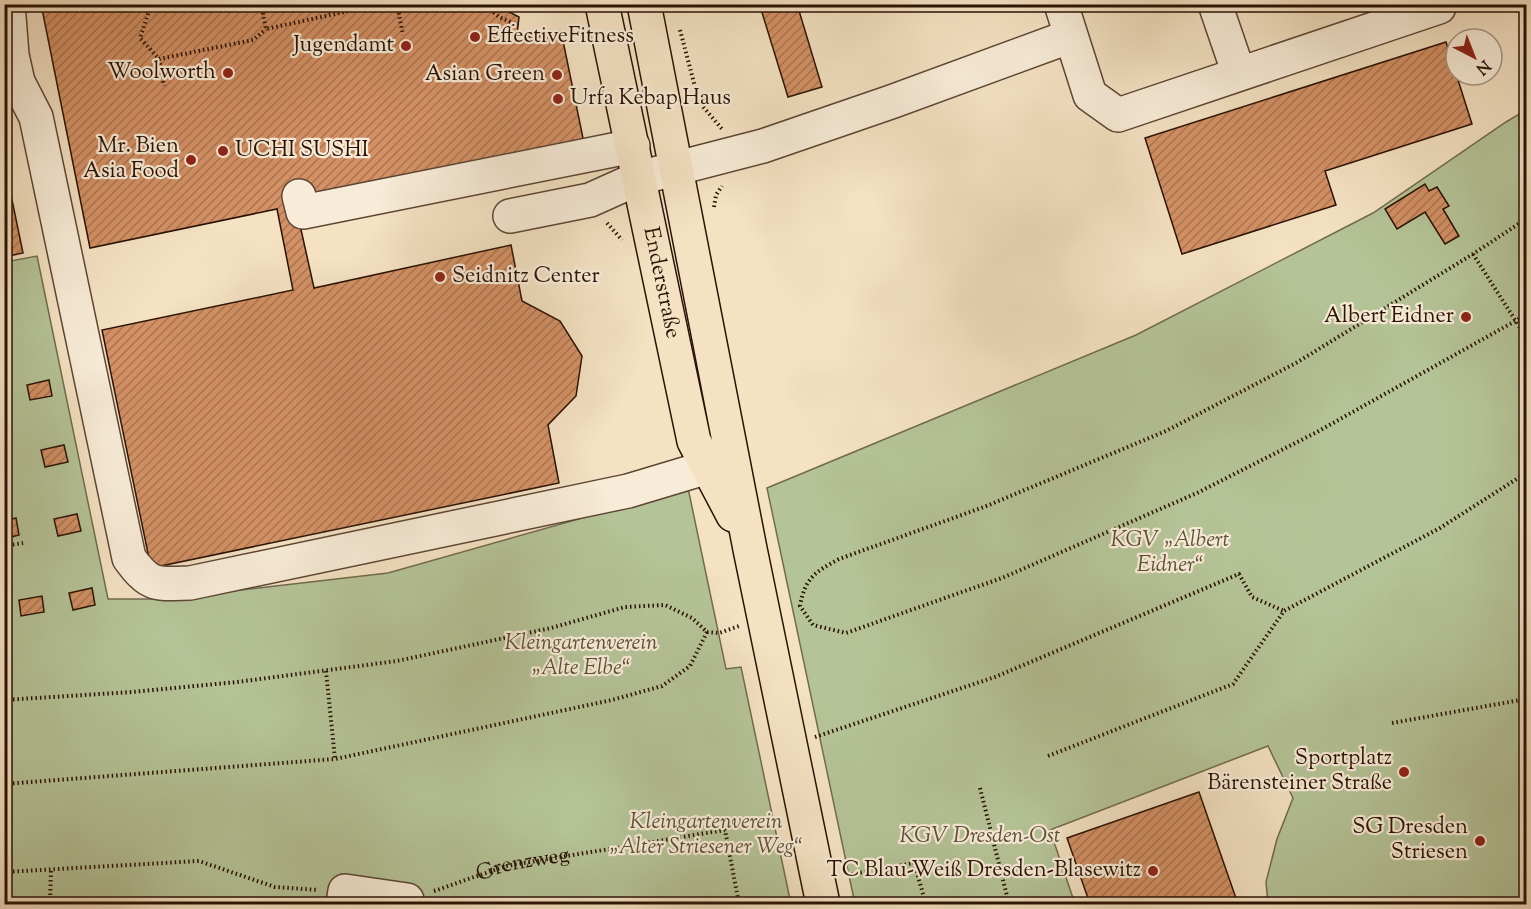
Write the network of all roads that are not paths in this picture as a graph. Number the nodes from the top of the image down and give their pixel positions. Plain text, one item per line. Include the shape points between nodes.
1 (8, 4) edge
2 (602, 4) edge
3 (644, 4) edge
4 (1061, 4) edge
5 (1215, 4) edge
6 (1440, 4) edge
7 (1071, 36) junction
8 (1239, 74) junction
9 (636, 162) junction
10 (676, 168) junction
11 (299, 196) dead end
12 (510, 216) dead end
13 (708, 467) junction
14 (750, 549) junction
15 (344, 898) edge
16 (407, 900) road end
17 (824, 904) edge

1 - 13 street via 14,64 18,82 36,117 129,558 142,576 157,584 190,583 628,490
2 - 9 main road, Enderstraße
3 - 10 main road, Enderstraße
4 - 7 street
5 - 8 street
6 - 8 street
7 - 8 street via 1090,95 1118,115
7 - 10 street via 763,146
9 - 10 street
9 - 11 street via 303,212
9 - 12 street via 590,200
9 - 13 main road, Enderstraße via 694,441
10 - 14 main road, Enderstraße
13 - 14 main road, Enderstraße
14 - 17 main road, Enderstraße
15 - 16 street

